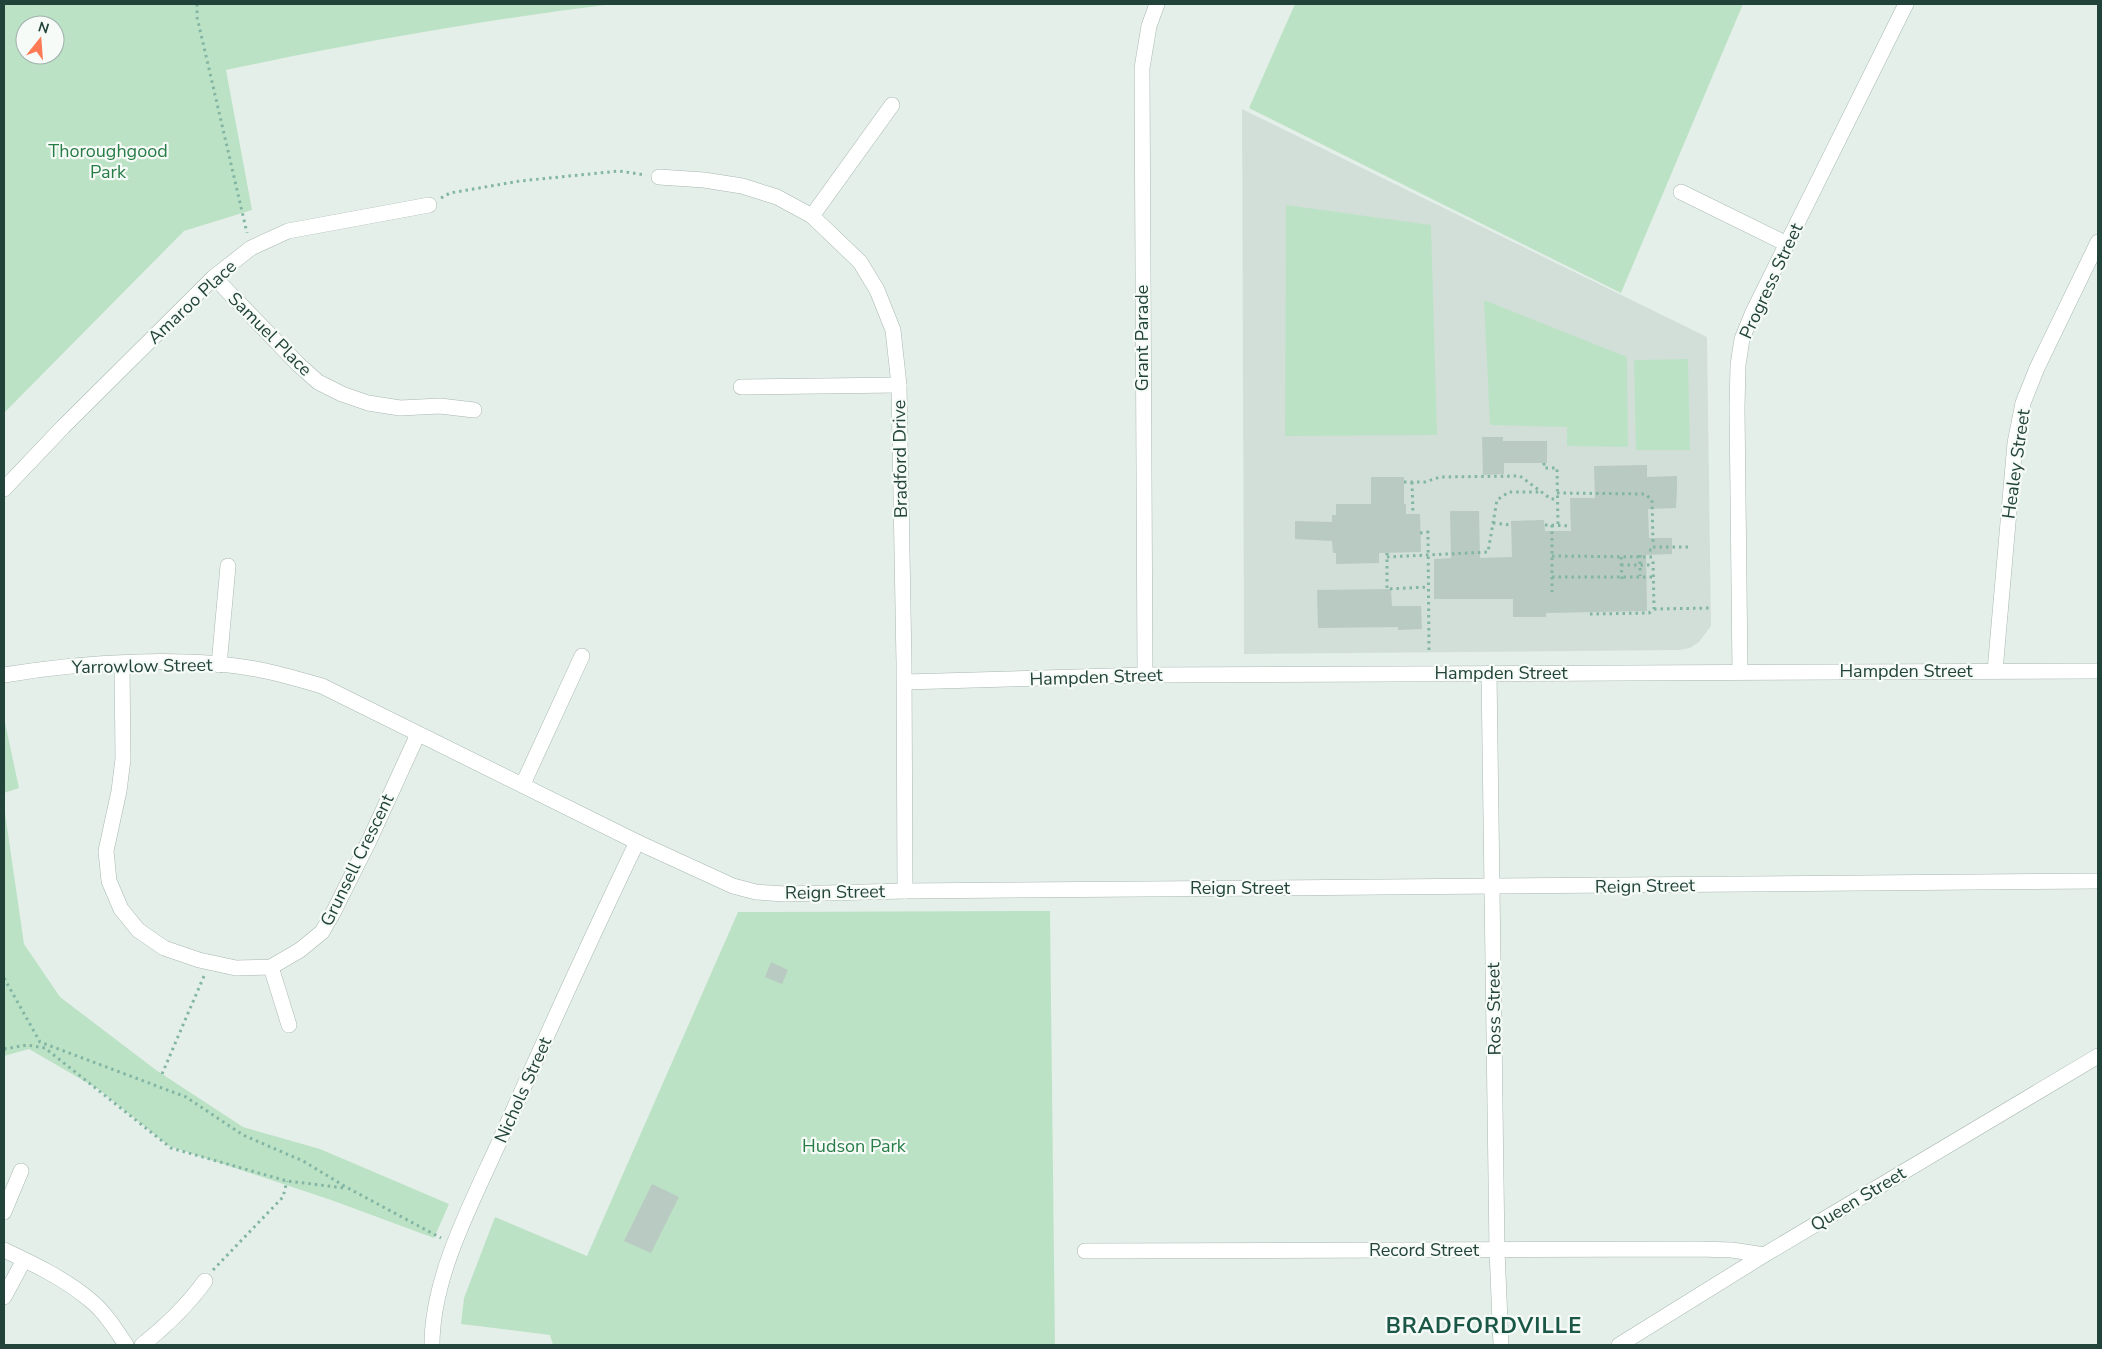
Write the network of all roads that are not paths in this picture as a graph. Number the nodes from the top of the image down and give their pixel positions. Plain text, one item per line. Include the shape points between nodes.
1 (1157, 4) edge
2 (1906, 4) edge
3 (892, 105) dead end
4 (659, 177) road end
5 (1681, 192) dead end
6 (429, 204) road end
7 (812, 216) junction
8 (2098, 242) edge
9 (1787, 244) junction
10 (214, 277) junction
11 (899, 385) junction
12 (741, 387) dead end
13 (474, 410) dead end
14 (4, 489) edge
15 (228, 566) dead end
16 (582, 656) dead end
17 (122, 664) junction
18 (219, 664) junction
19 (1995, 671) junction
20 (2098, 671) edge
21 (1740, 672) junction
22 (1489, 673) junction
23 (4, 675) edge
24 (1145, 675) junction
25 (904, 682) junction
26 (418, 734) junction
27 (523, 784) junction
28 (637, 842) junction
29 (2098, 881) edge
30 (1493, 887) junction
31 (906, 891) junction
32 (271, 966) junction
33 (289, 1025) dead end
34 (2098, 1056) edge
35 (21, 1170) dead end
36 (4, 1212) edge
37 (4, 1250) edge
38 (1497, 1250) junction
39 (1085, 1251) dead end
40 (1764, 1255) junction
41 (24, 1260) junction
42 (206, 1281) road end
43 (4, 1297) edge
44 (126, 1345) edge
45 (142, 1345) edge
46 (432, 1345) edge
47 (1501, 1345) edge
48 (1620, 1345) edge

1 - 24 street, Grant Parade via 1149,26 1142,68
2 - 9 street, Progress Street
3 - 7 street
4 - 7 street, Bradford Drive via 742,186 777,197
5 - 9 street
6 - 10 street, Amaroo Place via 288,231 251,248
7 - 11 street, Bradford Drive via 860,262 877,290 893,330
8 - 19 street, Healey Street via 2024,403 2016,443
9 - 21 street, Progress Street via 1742,339 1738,365
10 - 13 street, Samuel Place via 318,382 368,403 400,408 440,406
10 - 14 street, Amaroo Place
11 - 12 street
11 - 25 street, Bradford Drive
15 - 18 street
16 - 27 street
17 - 18 street, Yarrowlow Street
17 - 23 street, Yarrowlow Street via 39,669
17 - 32 street, Grunsell Crescent via 123,759 106,851 109,881 121,909 138,930 164,948 236,968
18 - 26 street, Yarrowlow Street via 270,672 322,686
19 - 20 street, Hampden Street
19 - 21 street, Hampden Street
21 - 22 street, Hampden Street
22 - 24 street, Hampden Street
22 - 30 street, Ross Street
24 - 25 street, Hampden Street
25 - 31 street, Bradford Drive
26 - 27 street, Reign Street
26 - 32 street, Grunsell Crescent via 322,932 300,950
27 - 28 street, Reign Street
28 - 31 street, Reign Street via 733,886 756,892
28 - 46 street, Nichols Street via 454,1245 440,1291
29 - 30 street, Reign Street
30 - 31 street, Reign Street
30 - 38 street, Ross Street
32 - 33 street
34 - 40 street, Queen Street
35 - 36 street
37 - 41 street
38 - 39 street, Record Street
38 - 40 street, Record Street via 1699,1249
38 - 47 street, Ross Street
40 - 48 street, Queen Street
41 - 43 street
41 - 44 street via 92,1301
42 - 45 street via 168,1325

